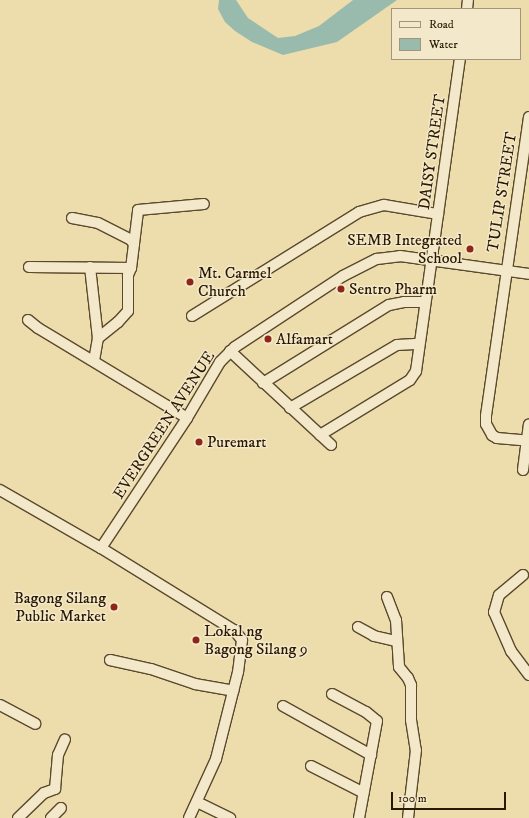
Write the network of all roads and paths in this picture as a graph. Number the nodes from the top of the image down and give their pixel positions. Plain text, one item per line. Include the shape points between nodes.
1 (460, 60) edge
2 (529, 117) edge
3 (204, 204) dead end
4 (438, 214) junction
5 (72, 218) dead end
6 (134, 244) junction
7 (431, 259) junction
8 (90, 266) junction
9 (29, 267) dead end
10 (131, 268) junction
11 (505, 271) junction
12 (529, 274) edge
13 (425, 302) junction
14 (192, 316) dead end
15 (28, 320) dead end
16 (98, 338) junction
17 (419, 344) junction
18 (230, 350) junction
19 (94, 361) junction
20 (263, 383) junction
21 (290, 408) junction
22 (187, 418) junction
23 (529, 424) edge
24 (320, 435) junction
25 (528, 441) edge
26 (330, 445) dead end
27 (523, 470) dead end
28 (0, 490) edge
29 (102, 548) junction
30 (523, 575) dead end
31 (387, 597) dead end
32 (358, 627) dead end
33 (396, 641) junction
34 (110, 660) dead end
35 (529, 675) edge
36 (233, 691) junction
37 (332, 694) dead end
38 (0, 705) edge
39 (283, 706) dead end
40 (35, 724) dead end
41 (64, 739) dead end
42 (371, 755) junction
43 (311, 766) dead end
44 (364, 793) junction
45 (197, 802) junction
46 (61, 808) dead end
47 (26, 816) edge
48 (51, 818) edge
49 (189, 818) edge
50 (230, 818) edge
51 (360, 818) edge
52 (408, 818) edge

1 - 4 street, DAISY STREET
2 - 11 street, TULIP STREET
3 - 6 street via 142,208 137,212
4 - 7 street, DAISY STREET
4 - 14 street via 384,205 359,212
5 - 6 street via 98,223
6 - 10 street
7 - 11 street, EVERGREEN AVENUE
7 - 13 street, DAISY STREET
7 - 18 street, EVERGREEN AVENUE via 388,256 361,266
8 - 9 street
8 - 10 street
8 - 16 street
10 - 16 street via 128,275 129,304 126,315
11 - 12 street, EVERGREEN AVENUE
11 - 25 street, TULIP STREET via 486,424 497,438
13 - 17 street, DAISY STREET
13 - 20 street via 389,305
15 - 19 street
16 - 19 street
17 - 21 street via 397,345
17 - 24 street, DAISY STREET via 416,371 410,380
18 - 20 street
18 - 22 street, EVERGREEN AVENUE via 220,362
19 - 22 street
20 - 21 street
21 - 24 street
22 - 29 street, EVERGREEN AVENUE
23 - 25 street
24 - 26 street
25 - 27 street
28 - 29 street
29 - 36 street via 234,630 242,643
30 - 35 street via 499,595 494,612 511,651
31 - 33 street via 396,620
32 - 33 street via 374,636
33 - 52 street via 399,667 410,681 411,720 416,743
34 - 36 street via 151,669 195,684
36 - 45 street via 216,759
37 - 42 street via 376,718
38 - 40 street
39 - 42 street
41 - 47 street via 58,755 55,789 44,794
42 - 44 street
43 - 44 street
44 - 51 street
45 - 49 street
45 - 50 street
46 - 48 street

